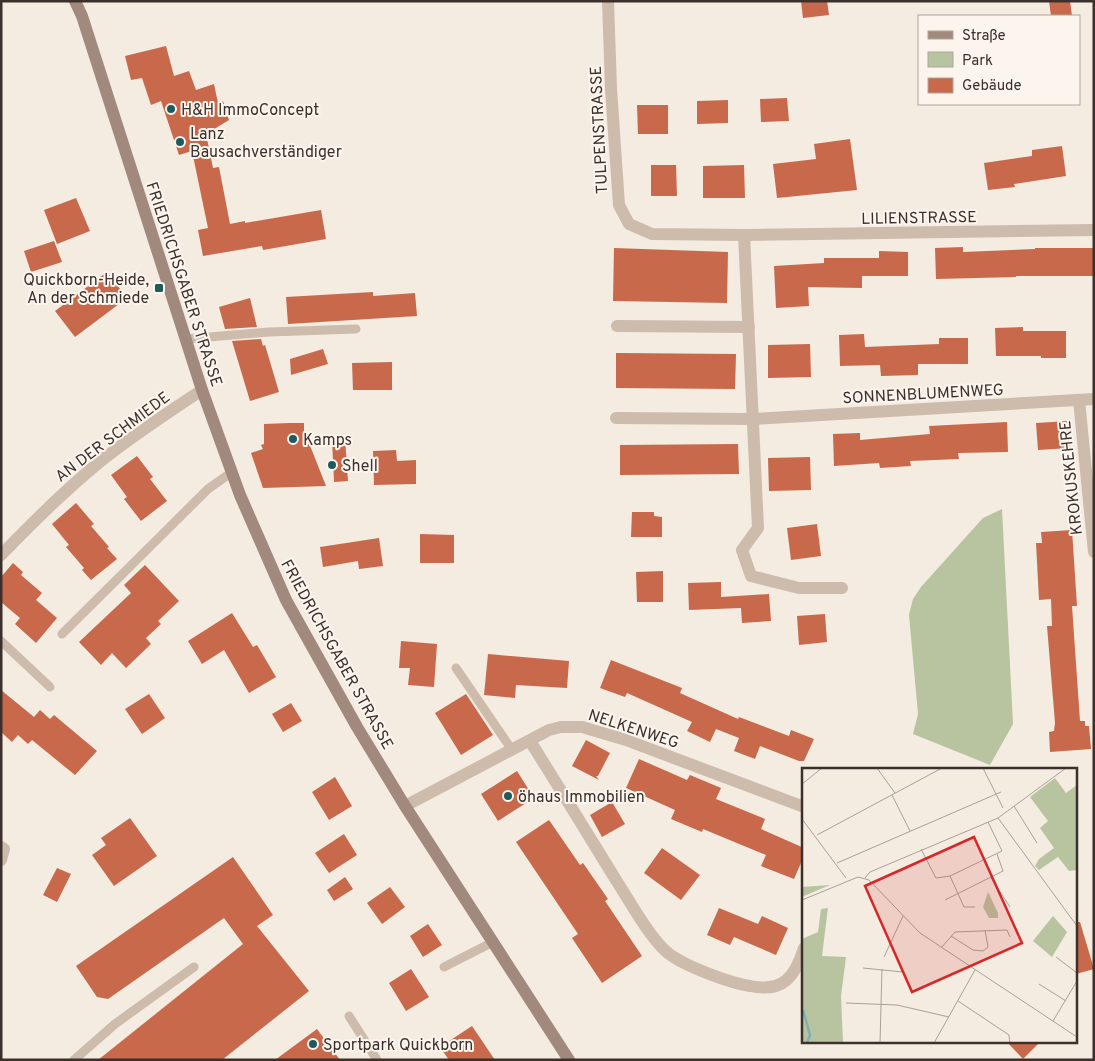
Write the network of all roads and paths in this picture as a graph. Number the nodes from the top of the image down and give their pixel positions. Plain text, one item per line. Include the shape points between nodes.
1 (75, 1) edge
2 (608, 1) edge
3 (1094, 230) edge
4 (744, 235) junction
5 (617, 326) dead end
6 (749, 327) junction
7 (356, 329) dead end
8 (186, 339) junction
9 (202, 390) junction
10 (1094, 399) edge
11 (1079, 400) junction
12 (616, 418) dead end
13 (754, 419) junction
14 (232, 472) junction
15 (1094, 552) edge
16 (1, 555) edge
17 (842, 588) dead end
18 (62, 634) dead end
19 (1, 642) edge
20 (456, 668) dead end
21 (50, 687) dead end
22 (530, 741) junction
23 (512, 750) junction
24 (405, 806) junction
25 (802, 806) edge
26 (1, 847) edge
27 (1, 860) edge
28 (493, 942) junction
29 (802, 954) edge
30 (194, 967) dead end
31 (444, 967) dead end
32 (349, 1016) dead end
33 (74, 1060) edge
34 (377, 1060) edge
35 (569, 1060) edge

1 - 8 main road, FRIEDRICHSGABER STRASSE
2 - 4 street, TULPENSTRASSE via 619,205 629,224 652,234
3 - 4 street, LILIENSTRASSE
4 - 6 street
5 - 6 street
6 - 13 street
7 - 8 lane via 259,332
8 - 9 main road, FRIEDRICHSGABER STRASSE
9 - 14 main road, FRIEDRICHSGABER STRASSE
9 - 16 street, AN DER SCHMIEDE via 96,464 48,506
10 - 11 street, SONNENBLUMENWEG
11 - 13 street, SONNENBLUMENWEG
11 - 15 street, KROKUSKEHRE
12 - 13 street
13 - 17 street via 758,528 742,550 750,576 799,588
14 - 18 lane via 208,489
14 - 24 main road, FRIEDRICHSGABER STRASSE via 286,600
19 - 21 lane
20 - 23 lane
22 - 23 street, NELKENWEG
22 - 25 street, NELKENWEG via 549,730 582,727 626,740
22 - 29 street via 634,908 672,956 730,981 763,989 791,977
23 - 24 street, NELKENWEG
24 - 28 main road, FRIEDRICHSGABER STRASSE
26 - 27 street via 4,849
28 - 31 lane
28 - 35 main road, FRIEDRICHSGABER STRASSE
30 - 33 lane via 115,1024
32 - 34 lane

